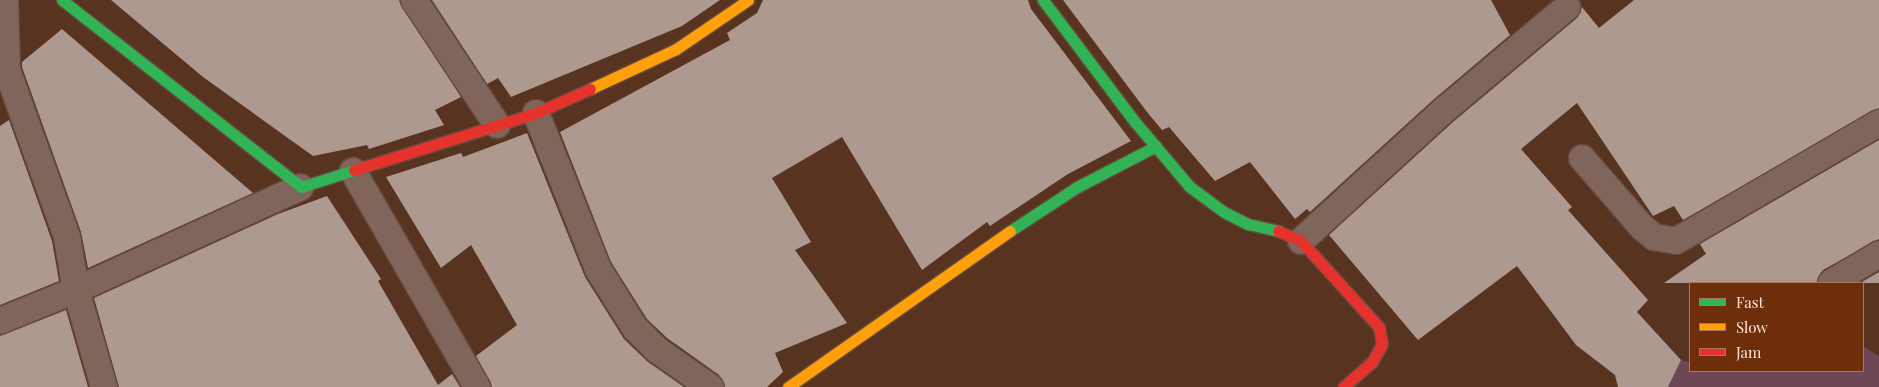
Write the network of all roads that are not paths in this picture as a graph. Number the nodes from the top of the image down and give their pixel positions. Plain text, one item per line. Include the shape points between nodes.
1 (5, 0) edge
2 (62, 0) edge
3 (414, 0) edge
4 (748, 0) edge
5 (1043, 0) edge
6 (1567, 2) edge
7 (8, 106) edge
8 (536, 113) junction
9 (1879, 123) edge
10 (497, 126) junction
11 (1156, 146) junction
12 (1582, 158) dead end
13 (353, 171) junction
14 (301, 187) junction
15 (1300, 241) junction
16 (1879, 254) edge
17 (1833, 282) edge
18 (76, 290) junction
19 (0, 320) edge
20 (104, 387) edge
21 (477, 387) edge
22 (710, 387) edge
23 (788, 387) edge
24 (1343, 387) edge

1 - 7 street
2 - 14 street
3 - 10 street
4 - 8 street via 676,49
5 - 11 street
6 - 15 street
7 - 18 street via 66,237
8 - 10 street
8 - 22 street via 602,276 651,345
9 - 12 street via 1676,241 1654,237 1642,227
10 - 13 street
11 - 15 street via 1190,187 1224,212 1248,224 1281,232
11 - 23 street via 1078,187
13 - 14 street
13 - 21 street
14 - 18 street
15 - 24 street via 1379,327 1382,344 1372,362
16 - 17 street
18 - 19 street
18 - 20 street

